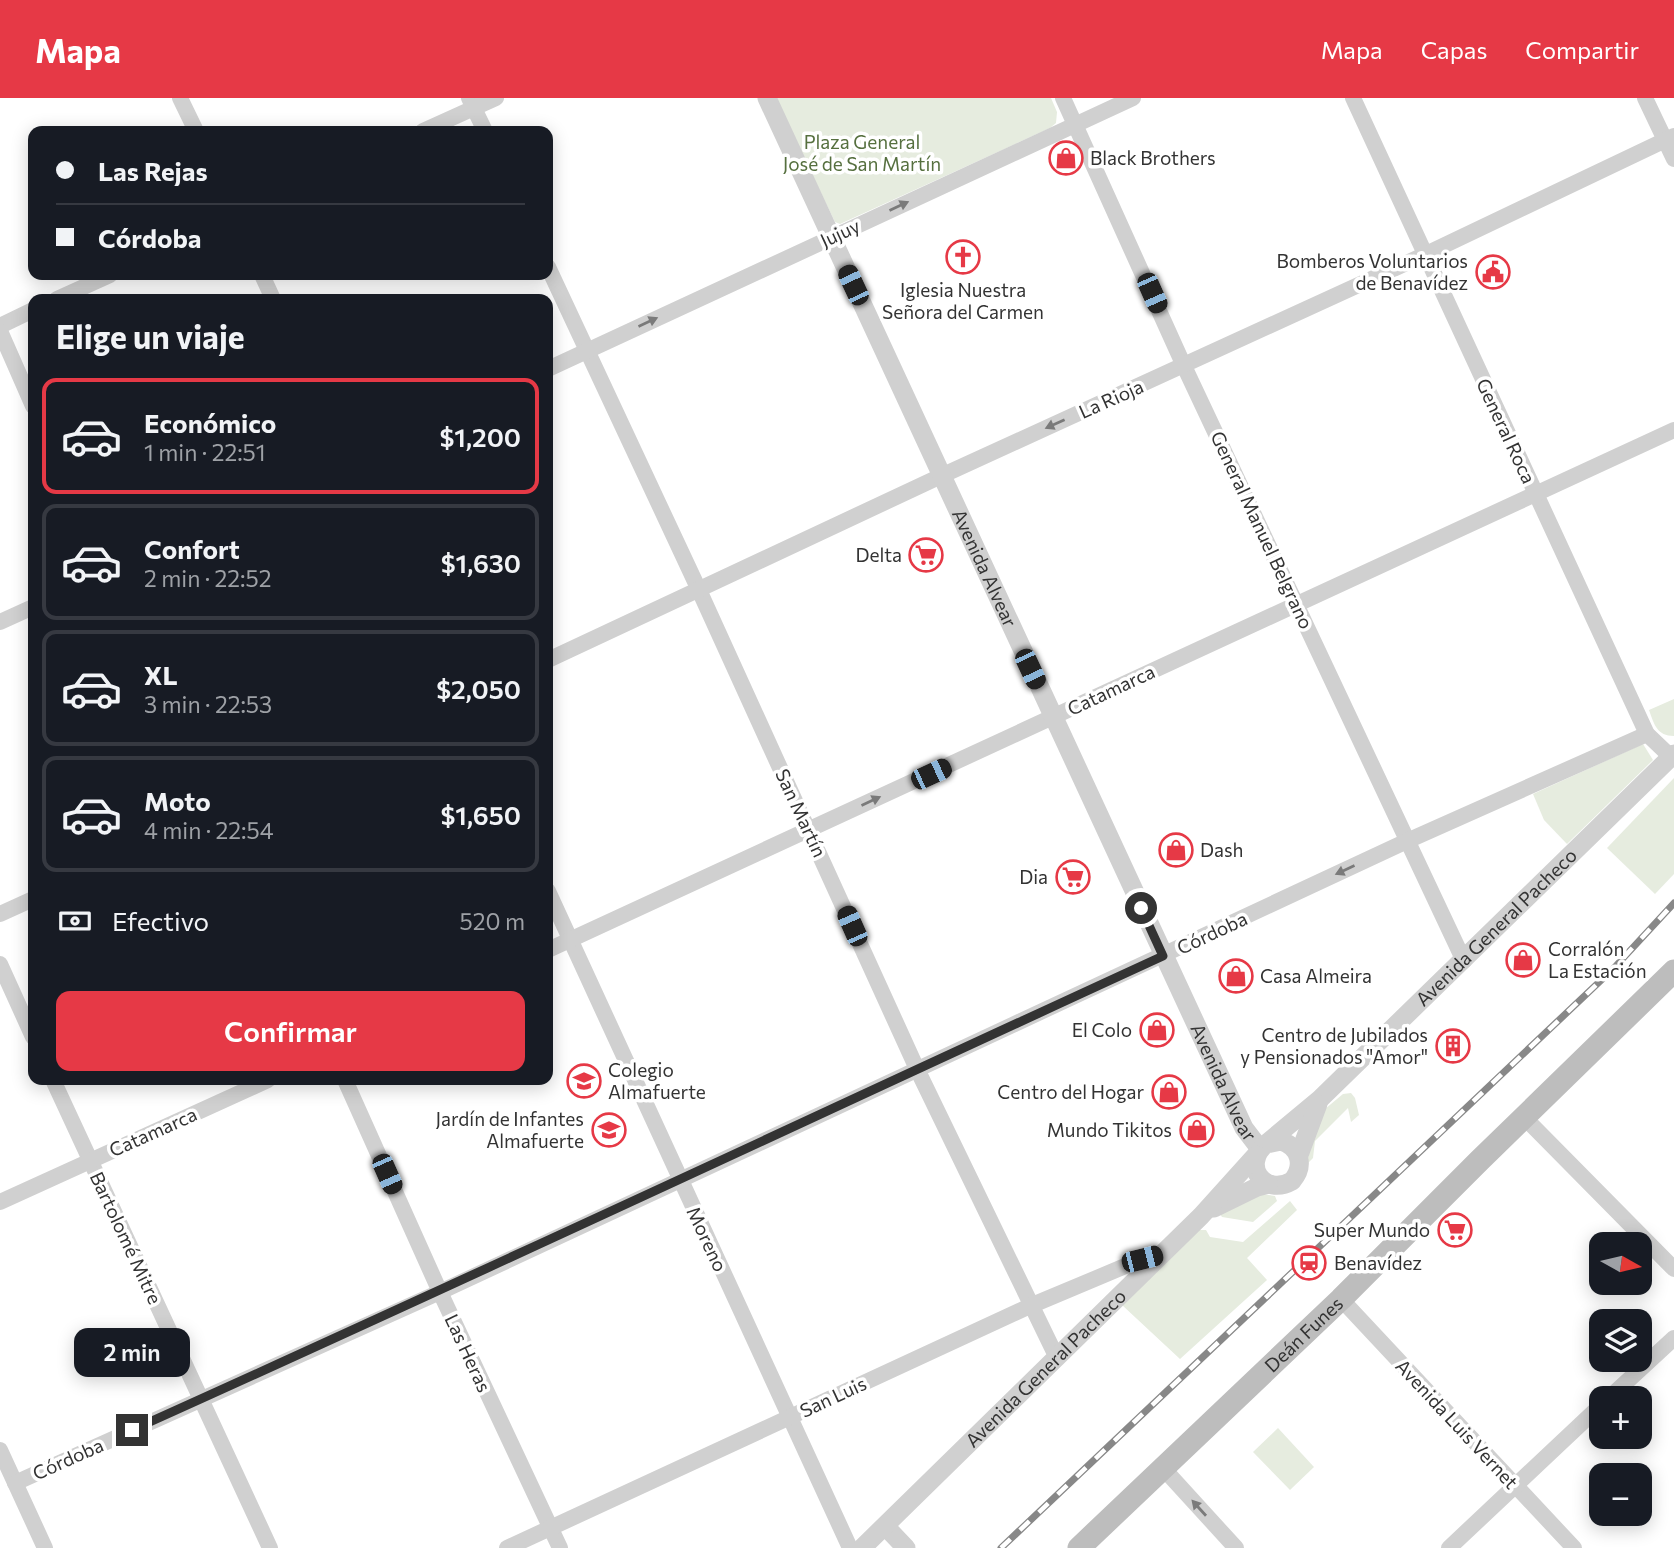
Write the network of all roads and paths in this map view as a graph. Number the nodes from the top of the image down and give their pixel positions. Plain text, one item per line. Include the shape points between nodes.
1 (180, 98) edge
2 (496, 98) edge
3 (767, 98) edge
4 (1063, 98) edge
5 (1133, 98) edge
6 (1353, 98) edge
7 (1645, 98) edge
8 (471, 103) edge
9 (1075, 125) junction
10 (194, 126) edge
11 (432, 126) edge
12 (482, 126) edge
13 (1670, 138) edge
14 (1674, 159) edge
15 (831, 237) junction
16 (1424, 256) junction
17 (553, 278) edge
18 (99, 280) edge
19 (68, 294) edge
20 (28, 312) edge
21 (0, 326) edge
22 (0, 331) edge
23 (586, 351) junction
24 (1185, 366) junction
25 (553, 367) edge
26 (28, 395) edge
27 (1674, 430) edge
28 (941, 476) junction
29 (1535, 494) junction
30 (699, 590) junction
31 (1297, 604) junction
32 (28, 609) edge
33 (0, 622) edge
34 (553, 658) edge
35 (1052, 717) junction
36 (1647, 734) junction
37 (1672, 755) edge
38 (810, 830) junction
39 (1407, 841) junction
40 (28, 900) edge
41 (553, 902) edge
42 (0, 914) edge
43 (570, 940) junction
44 (553, 948) edge
45 (1163, 956) junction
46 (1464, 961) junction
47 (0, 964) edge
48 (1674, 971) edge
49 (28, 1026) edge
50 (917, 1069) junction
51 (55, 1085) edge
52 (257, 1085) edge
53 (347, 1085) edge
54 (1320, 1100) junction
55 (1524, 1117) junction
56 (1261, 1149) junction
57 (1299, 1155) junction
58 (90, 1161) junction
59 (678, 1179) junction
60 (1269, 1184) junction
61 (0, 1202) edge
62 (1200, 1216) junction
63 (1162, 1254) junction
64 (1674, 1269) edge
65 (440, 1292) junction
66 (1341, 1299) junction
67 (1030, 1306) junction
68 (1674, 1338) edge
69 (1056, 1358) junction
70 (1622, 1386) edge
71 (202, 1399) junction
72 (790, 1416) junction
73 (1589, 1416) edge
74 (0, 1450) edge
75 (1163, 1468) junction
76 (15, 1483) junction
77 (1514, 1486) junction
78 (886, 1527) junction
79 (551, 1528) junction
80 (44, 1548) edge
81 (271, 1548) edge
82 (507, 1548) edge
83 (560, 1548) edge
84 (850, 1548) edge
85 (862, 1548) edge
86 (906, 1548) edge
87 (1079, 1548) edge
88 (1236, 1548) edge
89 (1449, 1548) edge
90 (1574, 1548) edge

1 - 10 street
2 - 8 street
3 - 15 street, Avenida Alvear
4 - 9 street, General Manuel Belgrano
5 - 9 street, Jujuy
6 - 16 street, General Roca
7 - 13 street
8 - 11 street
8 - 12 street
15 -> 9 street, Jujuy
9 - 24 street, General Manuel Belgrano
13 - 14 street
13 - 16 street, La Rioja
23 -> 15 street, Jujuy
15 - 28 street, Avenida Alvear
16 - 24 street, La Rioja
16 - 29 street, General Roca
17 - 23 street, San Martín
18 - 19 street
20 - 21 street
22 - 26 street
23 - 25 street, Jujuy
23 - 30 street, San Martín
24 -> 28 street, La Rioja
24 - 31 street, General Manuel Belgrano
27 - 29 street, Catamarca
28 - 30 street, La Rioja
28 - 35 street, Avenida Alvear
29 - 31 street, Catamarca
29 - 36 street, General Roca
30 - 34 street, La Rioja
30 - 38 street, San Martín
31 - 35 street, Catamarca
31 - 39 street, General Manuel Belgrano
32 - 33 street
38 -> 35 street, Catamarca
35 - 45 street, Avenida Alvear
36 - 37 street, General Roca
36 - 39 street, Córdoba
37 - 46 street, Avenida General Pacheco
38 - 43 street, Catamarca
38 - 50 street, San Martín
39 -> 45 street, Córdoba
39 - 46 street, General Manuel Belgrano
40 - 42 street
41 - 43 street, Moreno
43 - 44 street, Catamarca
43 - 59 street, Moreno
45 - 50 street, Córdoba
45 - 56 street, Avenida Alvear via 1244,1128
46 - 54 street, Avenida General Pacheco
47 - 49 street
48 - 55 main road, Deán Funes
50 - 59 street, Córdoba
50 - 67 street, San Martín
51 - 58 street, Bartolomé Mitre
52 - 58 street, Catamarca
53 - 65 street, Las Heras
54 - 56 street, Avenida General Pacheco
54 - 57 street, Avenida General Pacheco
55 - 64 street
55 - 66 main road, Deán Funes
56 - 57 street via 1273,1141 1289,1143
56 - 60 street via 1255,1169
56 - 62 street, Avenida General Pacheco
57 - 60 street via 1299,1170 1292,1181
58 - 61 street, Catamarca
58 - 71 street, Bartolomé Mitre
59 - 65 street, Córdoba
59 - 72 street, Moreno
60 - 62 street
62 - 63 street, Avenida General Pacheco
63 - 67 street, San Luis
63 - 69 street, Avenida General Pacheco
65 - 71 street, Córdoba
65 - 79 street, Las Heras
66 - 75 main road, Deán Funes
66 - 77 street, Avenida Luis Vernet
67 - 69 street, San Martín
67 - 72 street, San Luis
68 - 70 street
69 - 78 street, Avenida General Pacheco
71 - 76 street, Córdoba
71 - 81 street, Bartolomé Mitre
72 - 79 street, San Luis
72 - 84 street, Moreno
73 - 77 street
74 - 76 street
75 - 87 main road, Deán Funes
88 -> 75 street
76 - 80 street
77 - 89 street
77 - 90 street, Avenida Luis Vernet
78 - 85 street, Avenida General Pacheco
78 - 86 street
79 - 82 street, San Luis
79 - 83 street, Las Heras

